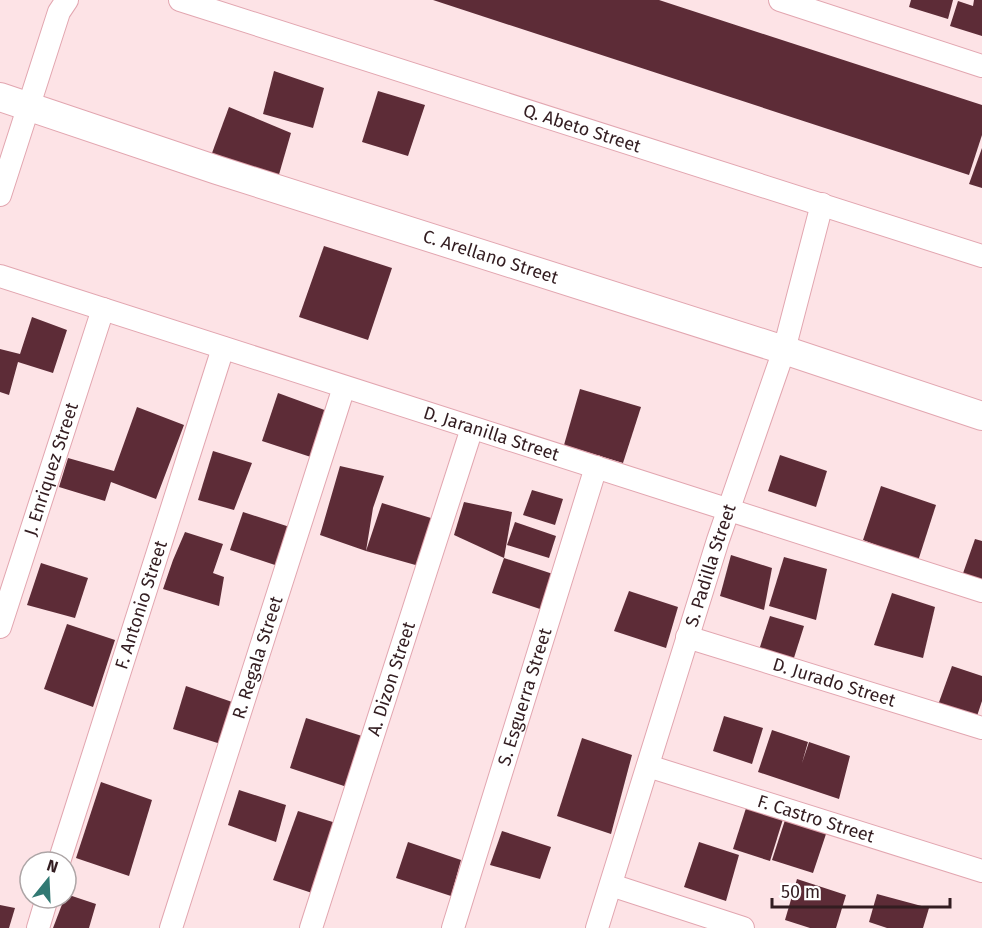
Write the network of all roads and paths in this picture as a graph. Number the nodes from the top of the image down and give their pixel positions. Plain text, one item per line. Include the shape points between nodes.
1 (68, 0) edge
2 (180, 0) edge
3 (780, 0) edge
4 (982, 66) edge
5 (0, 97) edge
6 (28, 105) junction
7 (0, 195) edge
8 (822, 204) junction
9 (982, 256) edge
10 (0, 276) edge
11 (103, 309) junction
12 (223, 348) junction
13 (783, 350) junction
14 (344, 387) junction
15 (982, 416) edge
16 (472, 428) junction
17 (596, 467) junction
18 (728, 510) junction
19 (982, 591) edge
20 (0, 627) edge
21 (687, 637) junction
22 (982, 728) edge
23 (648, 766) junction
24 (63, 850) edge
25 (982, 871) edge
26 (611, 885) junction
27 (43, 910) edge
28 (38, 928) edge
29 (171, 928) edge
30 (311, 928) edge
31 (453, 928) edge
32 (597, 928) edge
33 (743, 928) edge

1 - 6 street via 59,12
2 - 8 street, Q. Abeto Street
3 - 4 street
5 - 6 street, C. Arellano Street
6 - 7 street
6 - 13 street, C. Arellano Street via 217,170
8 - 9 street, Q. Abeto Street
8 - 13 street, S. Padilla Street
10 - 11 street, D. Jaranilla Street
11 - 12 street, D. Jaranilla Street
11 - 20 street, J. Enriquez Street
12 - 14 street, D. Jaranilla Street
12 - 24 street, F. Antonio Street
13 - 15 street, C. Arellano Street
13 - 18 street, S. Padilla Street
14 - 16 street, D. Jaranilla Street
14 - 29 street, R. Regala Street
16 - 17 street, D. Jaranilla Street
16 - 30 street, A. Dizon Street
17 - 18 street, D. Jaranilla Street
17 - 31 street, S. Esguerra Street
18 - 19 street, D. Jaranilla Street
18 - 21 street, S. Padilla Street
21 - 22 street, D. Jurado Street
21 - 23 street, S. Padilla Street
23 - 25 street, F. Castro Street
23 - 26 street, S. Padilla Street
26 - 32 street, S. Padilla Street
26 - 33 street
27 - 28 street

